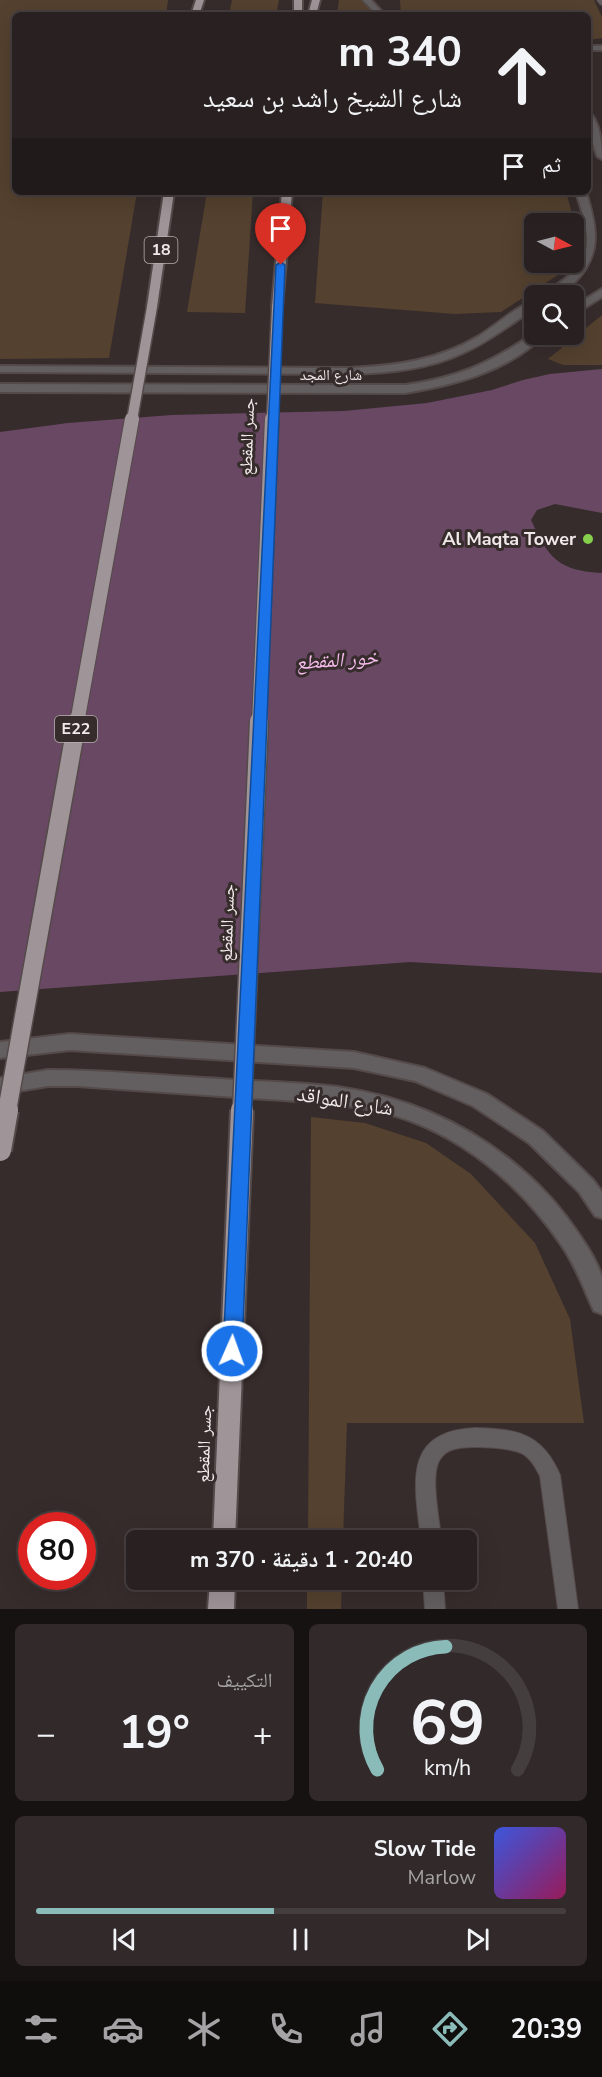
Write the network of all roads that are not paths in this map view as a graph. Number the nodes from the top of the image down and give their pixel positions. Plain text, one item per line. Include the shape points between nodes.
1 (367, 0) edge
2 (378, 12) edge
3 (591, 123) edge
4 (602, 156) edge
5 (169, 195) edge
6 (287, 195) edge
7 (582, 195) edge
8 (563, 285) edge
9 (602, 292) edge
10 (584, 304) edge
11 (152, 307) joint
12 (524, 310) edge
13 (525, 345) edge
14 (0, 369) edge
15 (0, 388) edge
16 (0, 1050) edge
17 (0, 1086) edge
18 (0, 1150) edge
19 (602, 1209) edge
20 (602, 1304) edge
21 (224, 1530) edge
22 (430, 1530) edge
23 (222, 1590) edge
24 (434, 1590) edge
25 (221, 1609) edge
26 (435, 1609) edge
27 (568, 1609) edge

1 - 2 street
3 - 4 street
5 - 11 highway, 18
6 - 21 highway, جسر المقطع, bridge via 277,307
7 - 8 street via 595,237 592,256
9 - 10 street
11 - 18 highway, E22, bridge
12 - 14 street, شارع المَجد via 465,348 425,363 393,369
13 - 15 street, شارع المَجد via 471,376 405,389
16 - 19 street, شارع المواقد via 70,1042 354,1060 418,1074 480,1100 536,1137 586,1186
17 - 20 street, شارع المواقد via 77,1078 334,1095 409,1112 479,1146 534,1193 577,1252
22 - 27 lane via 427,1472 436,1449 456,1438 514,1441 529,1447 543,1460 550,1475
23 - 25 highway
24 - 26 lane

